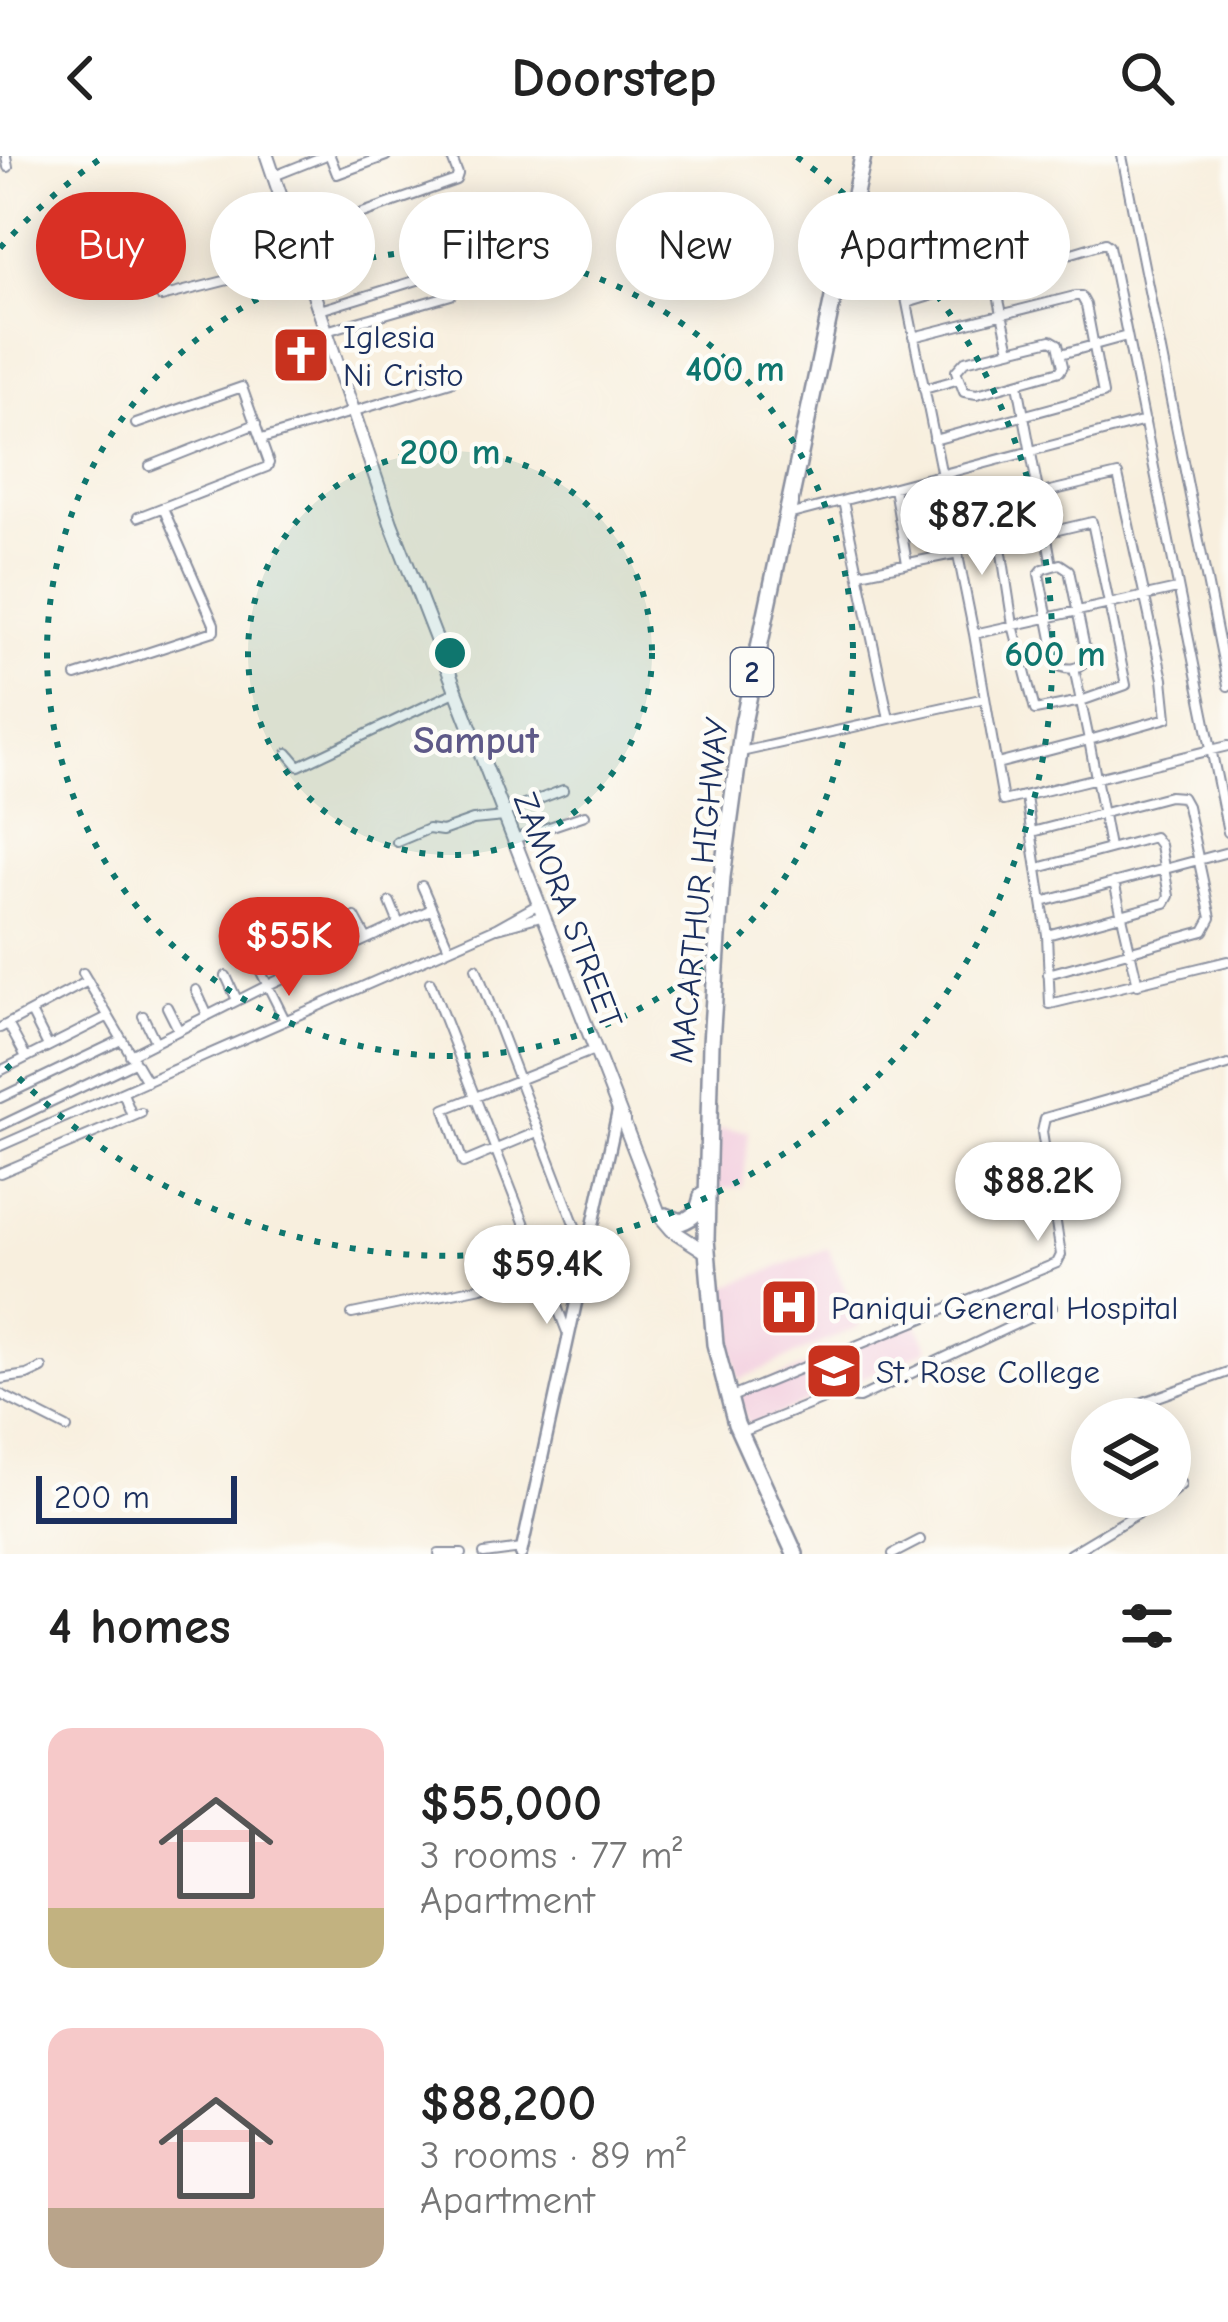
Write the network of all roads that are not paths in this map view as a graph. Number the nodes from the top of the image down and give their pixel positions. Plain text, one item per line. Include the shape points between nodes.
1 (6, 156) edge
2 (267, 156) edge
3 (327, 156) edge
4 (386, 156) edge
5 (451, 156) edge
6 (863, 156) edge
7 (1122, 156) edge
8 (8, 167) dead end
9 (274, 176) junction
10 (280, 192) edge
11 (375, 209) edge
12 (1070, 255) edge
13 (399, 286) edge
14 (316, 300) edge
15 (434, 300) edge
16 (906, 300) edge
17 (917, 300) edge
18 (999, 300) edge
19 (907, 303) junction
20 (319, 310) junction
21 (1003, 315) junction
22 (326, 331) junction
23 (1126, 336) junction
24 (914, 337) junction
25 (1094, 345) junction
26 (1010, 350) junction
27 (1061, 354) junction
28 (956, 380) junction
29 (451, 382) dead end
30 (1018, 384) junction
31 (924, 389) junction
32 (352, 410) junction
33 (1024, 417) junction
34 (1145, 421) junction
35 (136, 424) dead end
36 (256, 424) junction
37 (262, 439) junction
38 (934, 440) junction
39 (1029, 453) junction
40 (150, 466) dead end
41 (941, 475) junction
42 (894, 488) junction
43 (1037, 492) junction
44 (843, 501) junction
45 (163, 508) junction
46 (950, 515) junction
47 (786, 516) junction
48 (139, 517) dead end
49 (1046, 532) junction
50 (958, 553) junction
51 (907, 563) junction
52 (1052, 565) junction
53 (860, 573) junction
54 (1177, 590) junction
55 (1145, 596) junction
56 (1112, 603) junction
57 (1078, 610) junction
58 (1047, 617) junction
59 (1013, 625) junction
60 (974, 634) junction
61 (1074, 668) junction
62 (76, 676) dead end
63 (1228, 686) edge
64 (455, 692) junction
65 (986, 698) junction
66 (1081, 701) junction
67 (889, 719) junction
68 (1089, 740) junction
69 (1228, 746) edge
70 (1211, 750) junction
71 (288, 753) dead end
72 (738, 753) junction
73 (997, 764) junction
74 (1095, 779) junction
75 (563, 790) dead end
76 (1026, 797) junction
77 (503, 815) junction
78 (585, 815) dead end
79 (1101, 815) junction
80 (1032, 832) junction
81 (1228, 832) edge
82 (512, 840) junction
83 (397, 842) dead end
84 (1109, 847) junction
85 (1228, 852) edge
86 (1197, 859) junction
87 (1038, 868) junction
88 (1164, 868) junction
89 (1114, 882) junction
90 (422, 886) dead end
91 (390, 902) dead end
92 (1042, 902) junction
93 (432, 910) junction
94 (533, 913) junction
95 (1123, 916) junction
96 (355, 917) dead end
97 (399, 924) junction
98 (322, 932) dead end
99 (1047, 935) junction
100 (367, 939) junction
101 (449, 948) junction
102 (292, 950) dead end
103 (1132, 950) junction
104 (333, 955) junction
105 (1228, 961) edge
106 (257, 964) dead end
107 (476, 968) dead end
108 (300, 970) junction
109 (1048, 974) junction
110 (226, 976) dead end
111 (430, 982) dead end
112 (268, 985) junction
113 (1138, 985) junction
114 (196, 990) dead end
115 (236, 1000) junction
116 (167, 1006) dead end
117 (31, 1012) junction
118 (207, 1014) junction
119 (142, 1016) dead end
120 (107, 1017) junction
121 (285, 1020) junction
122 (4, 1026) edge
123 (178, 1028) junction
124 (121, 1040) junction
125 (155, 1041) junction
126 (48, 1046) junction
127 (594, 1050) junction
128 (26, 1057) junction
129 (0, 1058) edge
130 (132, 1058) junction
131 (1228, 1066) edge
132 (3, 1069) edge
133 (518, 1079) junction
134 (147, 1082) junction
135 (123, 1093) junction
136 (475, 1097) junction
137 (0, 1099) edge
138 (618, 1111) junction
139 (0, 1126) edge
140 (537, 1132) junction
141 (0, 1146) edge
142 (496, 1151) junction
143 (1, 1170) edge
144 (707, 1176) junction
145 (662, 1214) junction
146 (706, 1245) junction
147 (586, 1256) junction
148 (541, 1266) junction
149 (1052, 1307) dead end
150 (352, 1314) dead end
151 (568, 1336) junction
152 (42, 1368) dead end
153 (1228, 1372) edge
154 (0, 1379) edge
155 (0, 1394) edge
156 (1155, 1398) edge
157 (727, 1399) junction
158 (68, 1428) dead end
159 (740, 1433) junction
160 (1131, 1518) edge
161 (920, 1540) dead end
162 (522, 1551) edge
163 (439, 1554) edge
164 (462, 1554) edge
165 (484, 1554) edge
166 (795, 1554) edge
167 (893, 1554) edge
168 (1070, 1554) edge

1 - 8 street
2 - 9 main road, ZAMORA STREET
3 - 4 street via 337,174
3 - 9 street
5 - 11 street via 456,180
6 - 47 highway, MACARTHUR HIGHWAY / 2
7 - 63 street
9 - 10 main road, ZAMORA STREET
12 - 23 street via 1108,244
13 - 20 street
14 - 20 main road, ZAMORA STREET
15 - 22 street
16 - 19 street
17 - 19 street
18 - 21 street
19 - 24 street
20 - 22 main road, ZAMORA STREET
21 - 24 street
21 - 25 street via 1082,296
21 - 26 street
22 - 32 main road, ZAMORA STREET
23 - 25 street
23 - 34 street
24 - 31 street
25 - 27 street
25 - 33 street via 1102,394
26 - 27 street via 1054,340
26 - 28 street via 965,361
27 - 30 street via 1063,370
28 - 30 street via 971,395
28 - 31 street
29 - 32 street
30 - 33 street
31 - 38 street
32 - 37 street
32 - 64 main road, ZAMORA STREET
33 - 38 street
33 - 39 street
34 - 39 street
34 - 54 street
35 - 36 street via 238,386
36 - 37 street
36 - 40 street
37 - 45 street via 267,466
38 - 41 street
39 - 41 street
39 - 43 street
41 - 42 street
41 - 46 street
42 - 44 street
42 - 51 street
43 - 46 street
43 - 49 street
43 - 55 street via 1118,475
44 - 47 street
44 - 53 street
45 - 48 street
45 - 62 street via 214,631
46 - 50 street
47 - 72 highway, MACARTHUR HIGHWAY / 2
49 - 52 street
49 - 56 street via 1095,523
49 - 59 street via 1001,547
50 - 51 street
50 - 60 street
51 - 53 street
52 - 57 street via 1068,566
52 - 58 street via 1040,574
53 - 67 street
54 - 55 street
54 - 70 street
55 - 56 street
55 - 68 street via 1168,715
56 - 57 street
56 - 66 street via 1126,685
57 - 58 street
57 - 61 street via 1087,658
58 - 59 street
58 - 61 street via 1057,664
59 - 60 street
59 - 66 street via 1032,708
60 - 65 street
61 - 66 street
64 - 71 street via 299,766
64 - 77 main road, ZAMORA STREET
65 - 67 street
65 - 73 street
66 - 68 street
67 - 72 street
68 - 73 street
68 - 74 street
69 - 70 street
70 - 74 street
70 - 81 street
72 - 144 highway, MACARTHUR HIGHWAY / 2 via 718,926
73 - 76 street via 1003,800
74 - 76 street
74 - 79 street
75 - 77 street
76 - 80 street
77 - 82 main road, ZAMORA STREET
77 - 83 street
78 - 82 street
79 - 80 street
79 - 84 street
79 - 86 street via 1181,797
80 - 87 street
82 - 94 main road, ZAMORA STREET
84 - 87 street
84 - 88 street via 1154,837
85 - 86 street
86 - 88 street
86 - 103 street via 1208,928
87 - 92 street
88 - 89 street
88 - 95 street via 1169,902
89 - 92 street
89 - 95 street
90 - 93 street
91 - 97 street
92 - 99 street
93 - 97 street
93 - 101 street
94 - 101 street
94 - 127 main road, ZAMORA STREET
95 - 99 street
95 - 103 street
96 - 100 street
97 - 100 street
98 - 104 street
99 - 109 street
100 - 104 street
101 - 121 street
102 - 108 street
103 - 109 street
103 - 113 street
104 - 108 street
105 - 113 street
106 - 112 street
107 - 133 street
108 - 112 street
109 - 113 street via 1055,1005
110 - 115 street
111 - 136 street
112 - 115 street
112 - 121 street
114 - 118 street
115 - 118 street
116 - 123 street
117 - 120 street via 86,977
117 - 122 street
117 - 126 street
118 - 123 street
119 - 125 street
120 - 124 street
120 - 126 street
121 - 134 street
122 - 128 street
123 - 125 street
124 - 130 street
124 - 137 street
125 - 130 street
126 - 128 street
127 - 133 street
127 - 138 main road, ZAMORA STREET
128 - 132 street
129 - 132 street
130 - 134 street
130 - 139 street
131 - 157 street via 1045,1118 1057,1263
133 - 136 street
133 - 140 street
134 - 135 street
135 - 141 street
135 - 143 street via 137,1115
136 - 142 street
136 - 142 street via 445,1109 462,1162
138 - 145 main road, ZAMORA STREET
138 - 147 street
140 - 142 street
140 - 147 street
142 - 148 street
144 - 145 highway via 694,1215 682,1222
144 - 146 highway, MACARTHUR HIGHWAY / 2
145 - 146 main road
146 - 157 highway, MACARTHUR HIGHWAY / 2
147 - 151 street
148 - 150 street
148 - 151 street
149 - 159 street via 859,1398 831,1396
151 - 162 street
152 - 154 street
153 - 156 street
155 - 158 street
157 - 159 highway, MACARTHUR HIGHWAY / 2
159 - 166 highway, MACARTHUR HIGHWAY / 2
160 - 168 street
161 - 167 street
162 - 165 street
163 - 164 street

